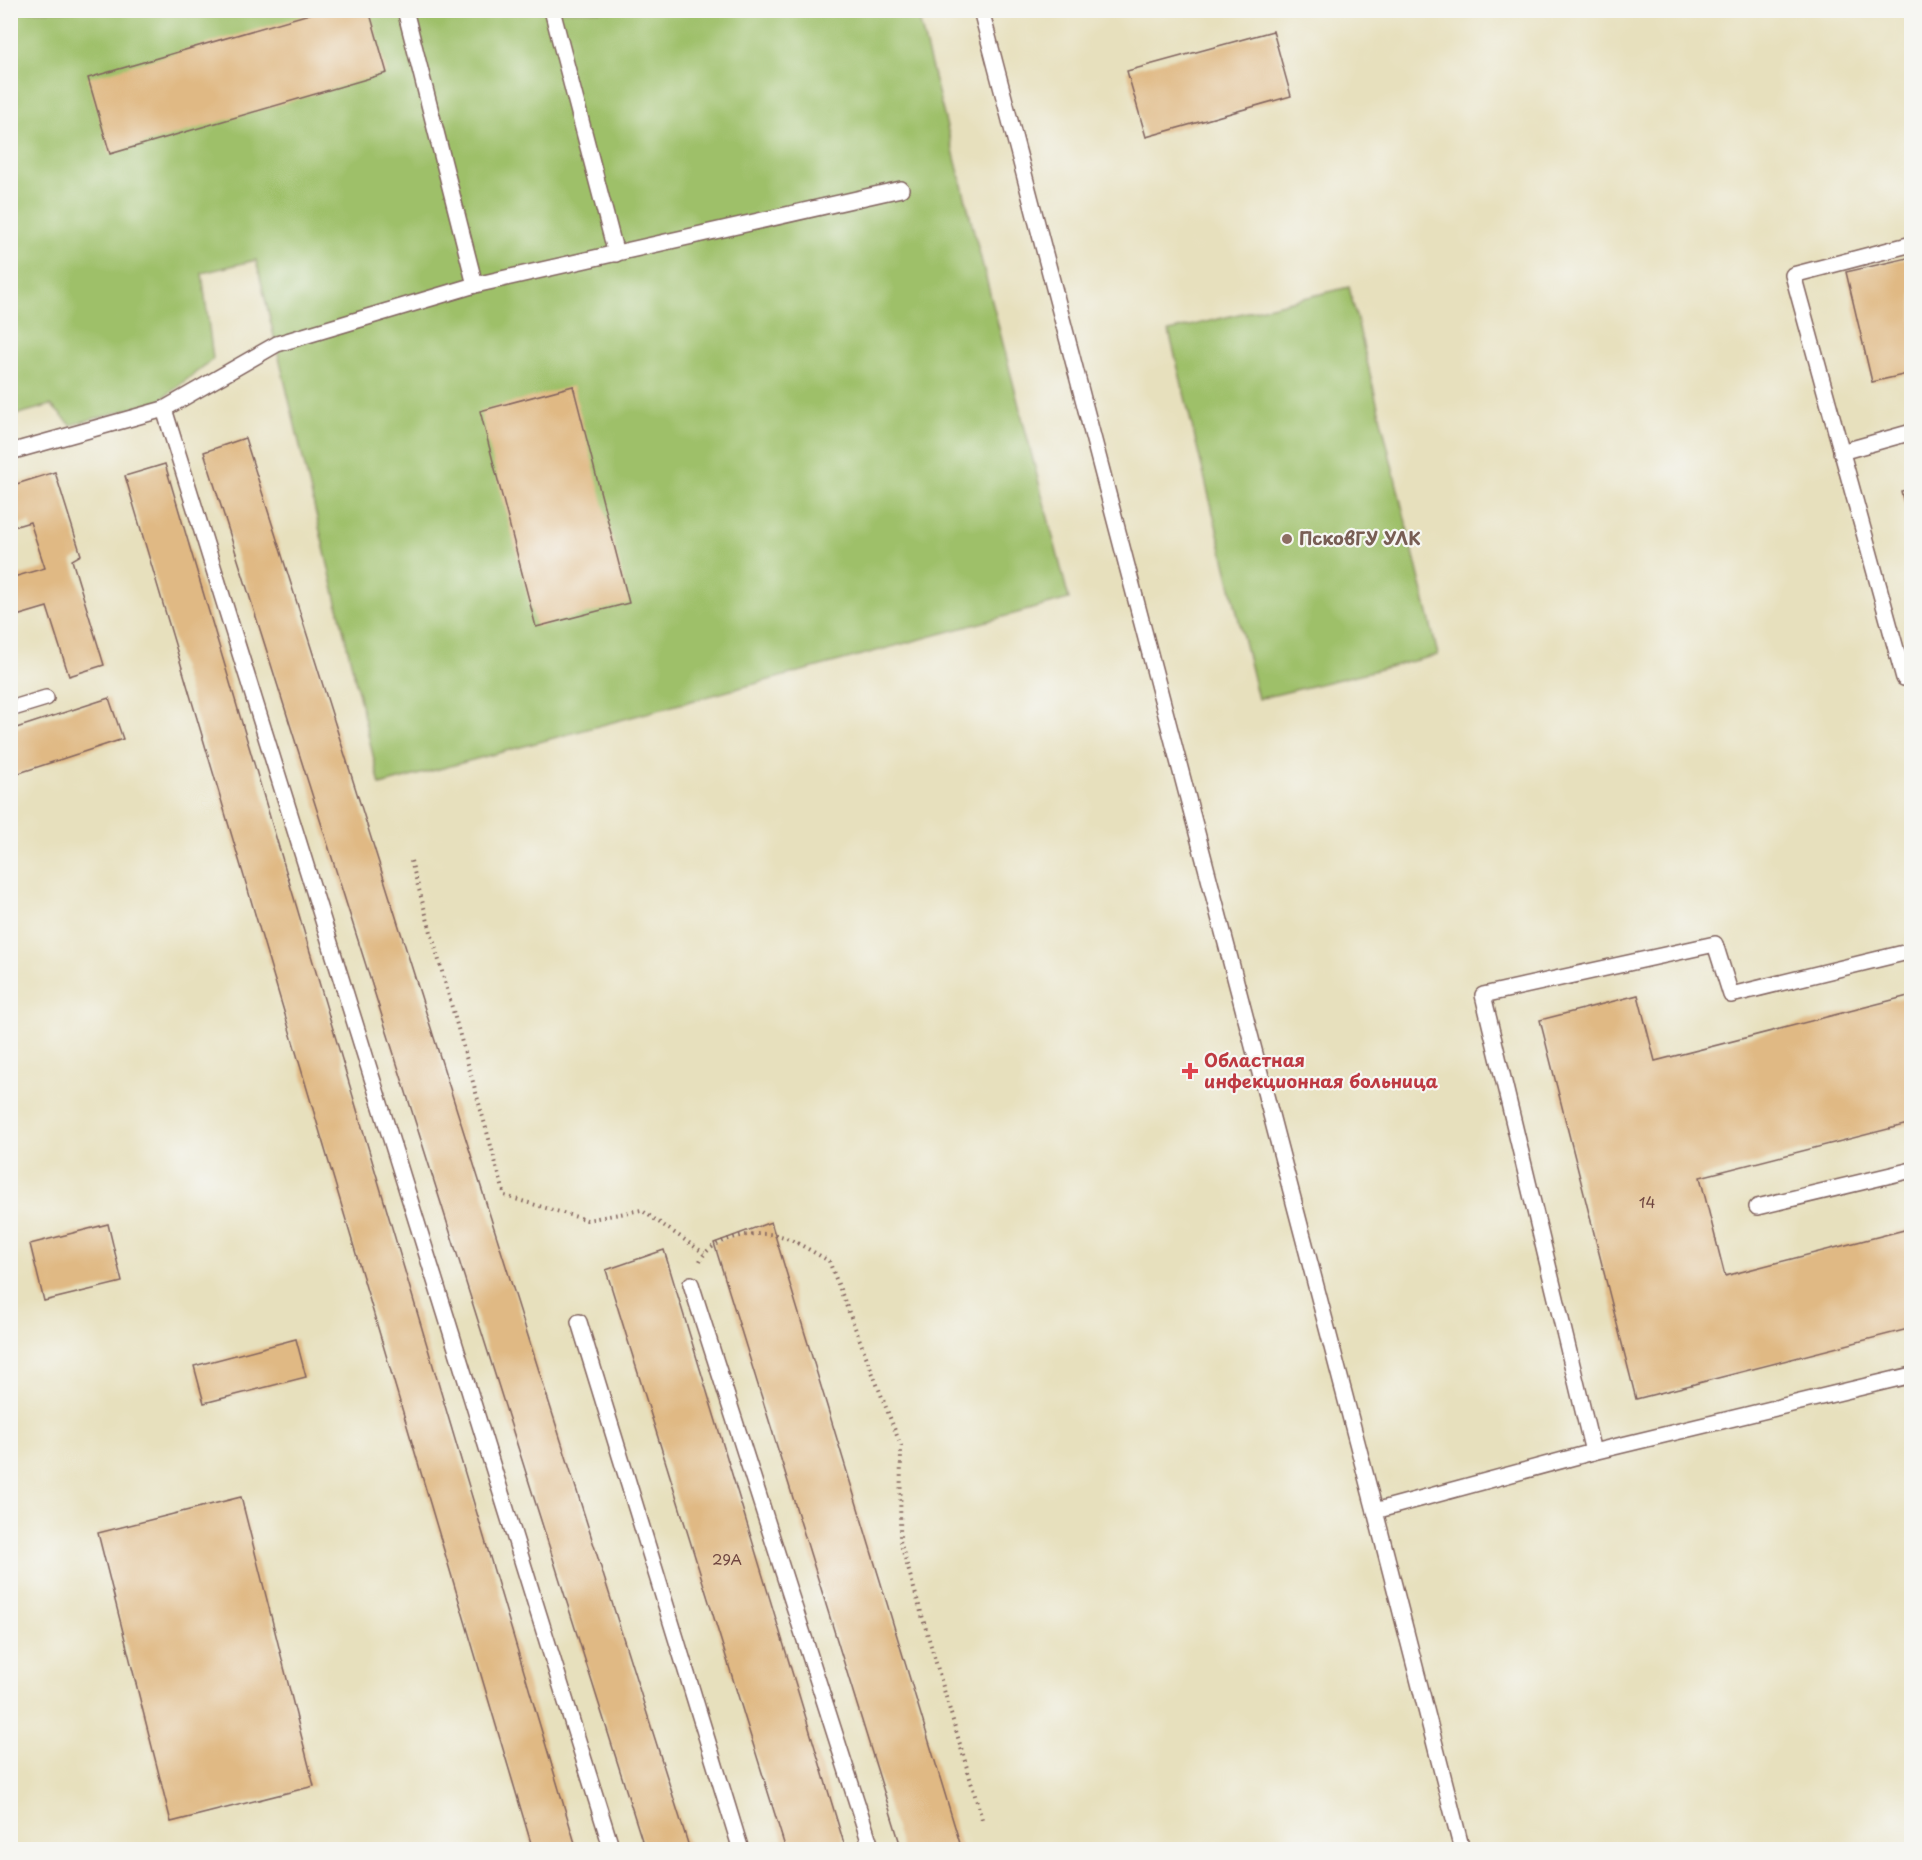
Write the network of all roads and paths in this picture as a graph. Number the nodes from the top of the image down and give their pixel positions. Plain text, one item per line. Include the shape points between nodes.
1 (405, 10) edge
2 (552, 10) edge
3 (981, 10) edge
4 (901, 189) dead end
5 (1911, 244) edge
6 (616, 254) junction
7 (475, 285) junction
8 (164, 409) junction
9 (1911, 432) edge
10 (10, 452) edge
11 (1841, 452) junction
12 (1911, 676) edge
13 (46, 698) dead end
14 (10, 709) edge
15 (411, 861) dead end
16 (1911, 951) edge
17 (1911, 1170) edge
18 (1757, 1207) dead end
19 (704, 1253) junction
20 (691, 1284) joint
21 (579, 1322) dead end
22 (1911, 1375) edge
23 (1593, 1452) junction
24 (1375, 1511) junction
25 (982, 1819) dead end
26 (612, 1850) edge
27 (741, 1850) edge
28 (872, 1850) edge
29 (1462, 1850) edge

1 - 7 lane
2 - 6 lane
3 - 24 lane
4 - 6 lane
5 - 11 lane via 1793,276
6 - 7 lane
7 - 8 lane via 277,344
8 - 10 lane
8 - 26 lane
9 - 11 lane
11 - 12 lane via 1904,678
13 - 14 lane
15 - 19 path via 505,1196 587,1220 641,1210
16 - 23 lane via 1731,996 1714,944 1483,995
17 - 18 lane
19 - 20 path
19 - 25 path via 734,1235 782,1236 829,1261 901,1446 900,1541
20 - 28 lane
21 - 27 lane
22 - 23 lane
23 - 24 lane
24 - 29 lane

